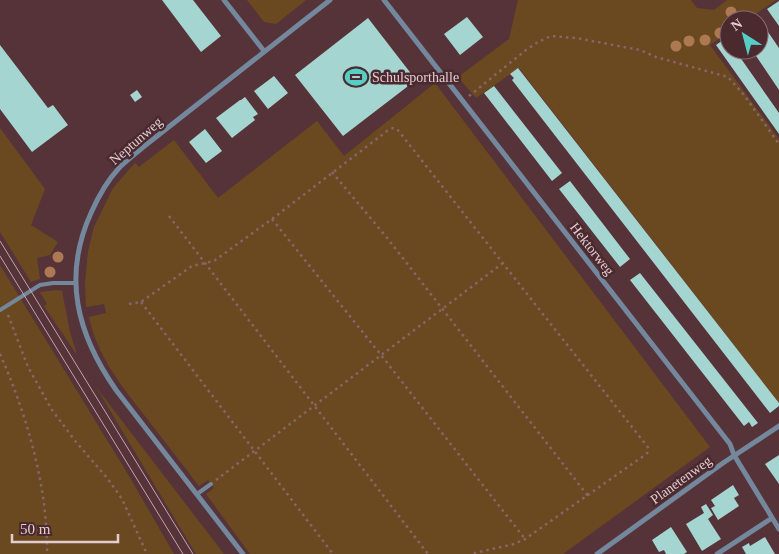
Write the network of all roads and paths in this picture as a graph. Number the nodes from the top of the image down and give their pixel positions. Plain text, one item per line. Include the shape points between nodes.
1 (224, 0) edge
2 (330, 0) edge
3 (384, 0) edge
4 (264, 51) junction
5 (462, 101) junction
6 (779, 144) edge
7 (332, 172) junction
8 (169, 216) dead end
9 (272, 219) junction
10 (503, 263) junction
11 (205, 264) junction
12 (75, 283) junction
13 (141, 302) junction
14 (129, 304) dead end
15 (4, 307) junction
16 (442, 309) junction
17 (0, 310) edge
18 (0, 354) edge
19 (381, 355) junction
20 (314, 406) junction
21 (779, 426) edge
22 (255, 451) junction
23 (734, 456) junction
24 (211, 484) joint
25 (197, 494) junction
26 (588, 496) junction
27 (772, 518) junction
28 (779, 529) edge
29 (524, 539) junction
30 (47, 554) edge
31 (147, 554) edge
32 (243, 554) edge
33 (333, 554) edge
34 (428, 554) edge
35 (470, 554) edge
36 (597, 554) edge
37 (717, 554) edge

1 - 4 street
2 - 4 street, Neptunweg
3 - 5 street, Hektorweg
4 - 12 street, Neptunweg via 119,168 86,224 76,260
5 - 6 path via 538,42 551,36 576,38 640,50 728,77
5 - 23 street, Hektorweg via 730,444
7 - 9 path
7 - 10 path via 388,130 397,129
7 - 16 path
8 - 11 path
9 - 11 path via 214,262
9 - 19 path
10 - 16 path
10 - 26 path via 648,448 646,454
11 - 13 path via 192,266
11 - 20 path
12 - 15 lane via 40,285
12 - 25 street, Neptunweg via 82,324 104,372
13 - 14 path
13 - 22 path
15 - 17 lane
15 - 31 path via 28,367 52,410 122,499
16 - 19 path
16 - 26 path
18 - 30 path via 13,384 37,464 48,532
19 - 20 path
19 - 29 path
20 - 22 path
20 - 34 path
21 - 23 street, Planetenweg
22 - 24 path
22 - 33 path
23 - 27 street, Hektorweg
23 - 36 street, Planetenweg
24 - 25 lane
25 - 32 street, Neptunweg
26 - 29 path
27 - 28 street, Hektorweg
27 - 37 street
29 - 35 path

